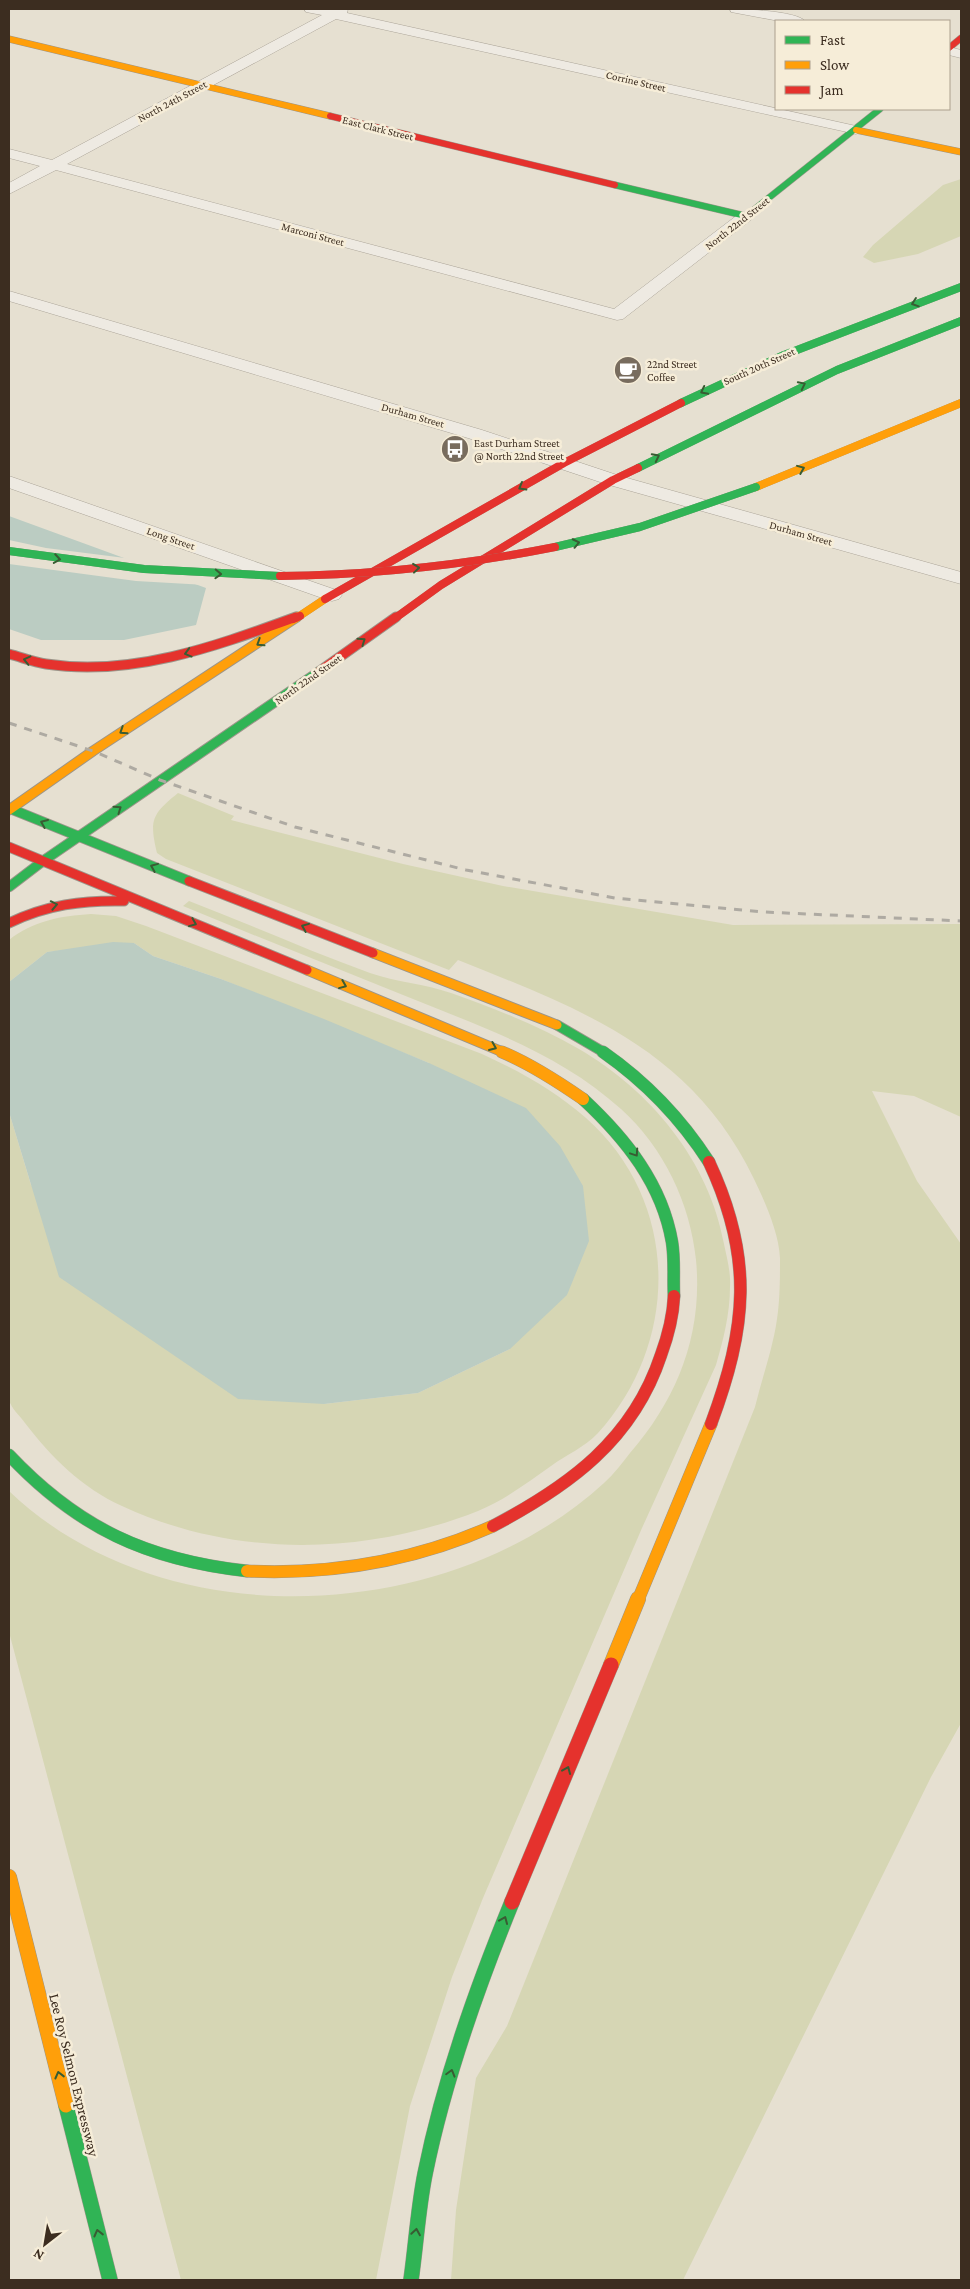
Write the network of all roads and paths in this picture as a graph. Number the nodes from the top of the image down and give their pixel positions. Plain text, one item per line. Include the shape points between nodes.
1 (311, 9) edge
2 (736, 9) edge
3 (340, 11) edge
4 (793, 20) edge
5 (961, 38) edge
6 (9, 39) edge
7 (950, 49) edge
8 (200, 85) junction
9 (879, 110) edge
10 (856, 130) junction
11 (961, 152) edge
12 (9, 153) edge
13 (54, 165) junction
14 (9, 189) edge
15 (746, 216) junction
16 (961, 287) edge
17 (9, 296) edge
18 (950, 312) dead end
19 (617, 315) joint
20 (961, 321) edge
21 (924, 333) junction
22 (961, 403) edge
23 (564, 463) junction
24 (613, 480) junction
25 (9, 482) edge
26 (9, 551) edge
27 (961, 578) edge
28 (332, 595) junction
29 (300, 616) junction
30 (9, 654) edge
31 (10, 809) edge
32 (78, 837) junction
33 (9, 847) edge
34 (42, 861) junction
35 (9, 887) edge
36 (148, 904) junction
37 (9, 922) edge
38 (9, 1455) edge
39 (9, 1877) edge
40 (110, 2280) edge
41 (411, 2280) edge

1 - 3 street, Corrine Street
2 - 4 street
3 - 8 street, North 24th Street
3 - 10 street, Corrine Street
5 - 7 main road
6 - 8 main road, East Clark Street
8 - 13 street, North 24th Street
8 - 15 main road, East Clark Street
9 - 10 main road, North 22nd Street
10 - 11 main road, Corrine Street
10 - 15 main road, North 22nd Street
12 - 13 street, Marconi Street
13 - 14 street, North 24th Street
13 - 19 street, Marconi Street
15 - 19 street, North 22nd Street
16 -> 23 main road, South 20th Street via 845,329 732,377
17 - 23 street, Durham Street
18 - 21 main road
20 - 21 main road
24 -> 21 main road via 821,376
26 -> 22 main road, bridge via 88,564 176,572 308,575 397,570 511,556 601,538 685,514
23 - 24 street, Durham Street
23 -> 28 main road
24 - 27 street, Durham Street
32 -> 24 main road, North 22nd Street via 251,720 441,585
25 - 28 street, Long Street
28 - 29 main road
29 -> 30 main road via 189,653 149,662 67,666
29 -> 31 main road
32 -> 31 main road
32 - 34 main road, North 22nd Street
41 -> 32 main road via 428,2166 442,2104 479,1981 726,1388 736,1357 742,1326 744,1273 735,1223 714,1167 686,1127 642,1079 597,1047 543,1019
33 - 34 main road
34 - 35 main road, North 22nd Street
34 - 36 main road
37 -> 36 main road via 22,914 76,901
36 -> 38 main road via 517,1057 567,1086 589,1104 630,1145 656,1188 664,1210 675,1262 675,1314 670,1339 662,1364 631,1418 611,1445 583,1472 531,1508 463,1541 377,1565 283,1574 194,1563 148,1550 103,1531 65,1508 28,1478
40 -> 39 main road, Lee Roy Selmon Expressway

